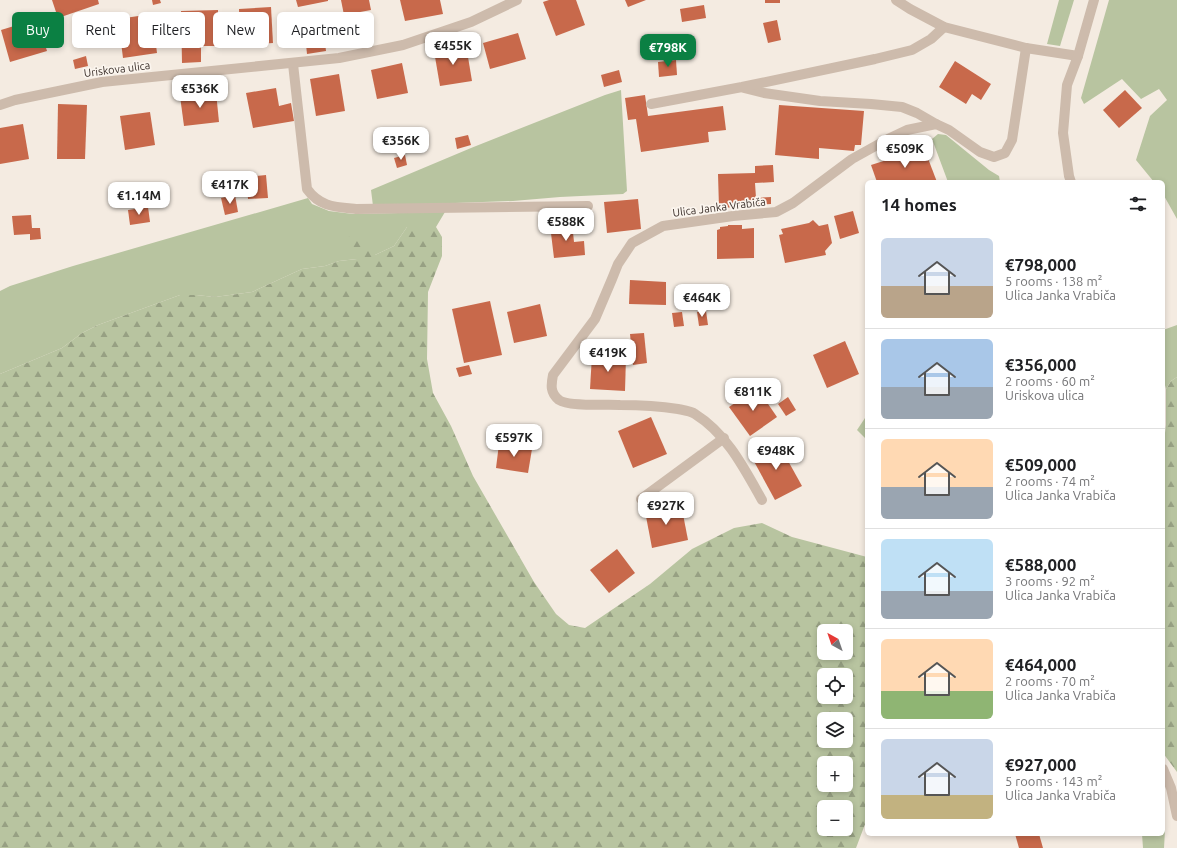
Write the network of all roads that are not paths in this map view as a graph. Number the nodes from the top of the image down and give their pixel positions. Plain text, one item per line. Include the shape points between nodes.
1 (517, 0) edge
2 (896, 0) edge
3 (1094, 0) edge
4 (944, 27) junction
5 (1026, 48) junction
6 (1078, 56) junction
7 (293, 64) junction
8 (742, 87) junction
9 (651, 104) dead end
10 (0, 105) edge
11 (936, 124) junction
12 (1070, 179) edge
13 (588, 206) dead end
14 (724, 438) junction
15 (641, 499) dead end
16 (762, 500) dead end
17 (1165, 774) edge
18 (1177, 816) edge

1 - 7 street, Uriskova ulica via 471,22 403,44 340,58
2 - 4 street
3 - 6 street
4 - 5 street
4 - 8 street via 931,39 912,50
5 - 6 street
5 - 11 street via 1012,140 1005,153 994,157 980,152
6 - 12 street via 1067,85 1063,133
7 - 10 street, Uriskova ulica via 102,82
7 - 13 street via 307,189 322,203 356,209
8 - 9 street
8 - 11 street via 764,93 820,101 902,107
11 - 14 street, Ulica Janka Vrabiča via 907,130 888,139 852,160 793,203 776,212 663,226 632,243 618,264 595,318 553,375 552,392 560,401 576,404 669,408 694,412
14 - 15 street
14 - 16 street, Ulica Janka Vrabiča
17 - 18 street

